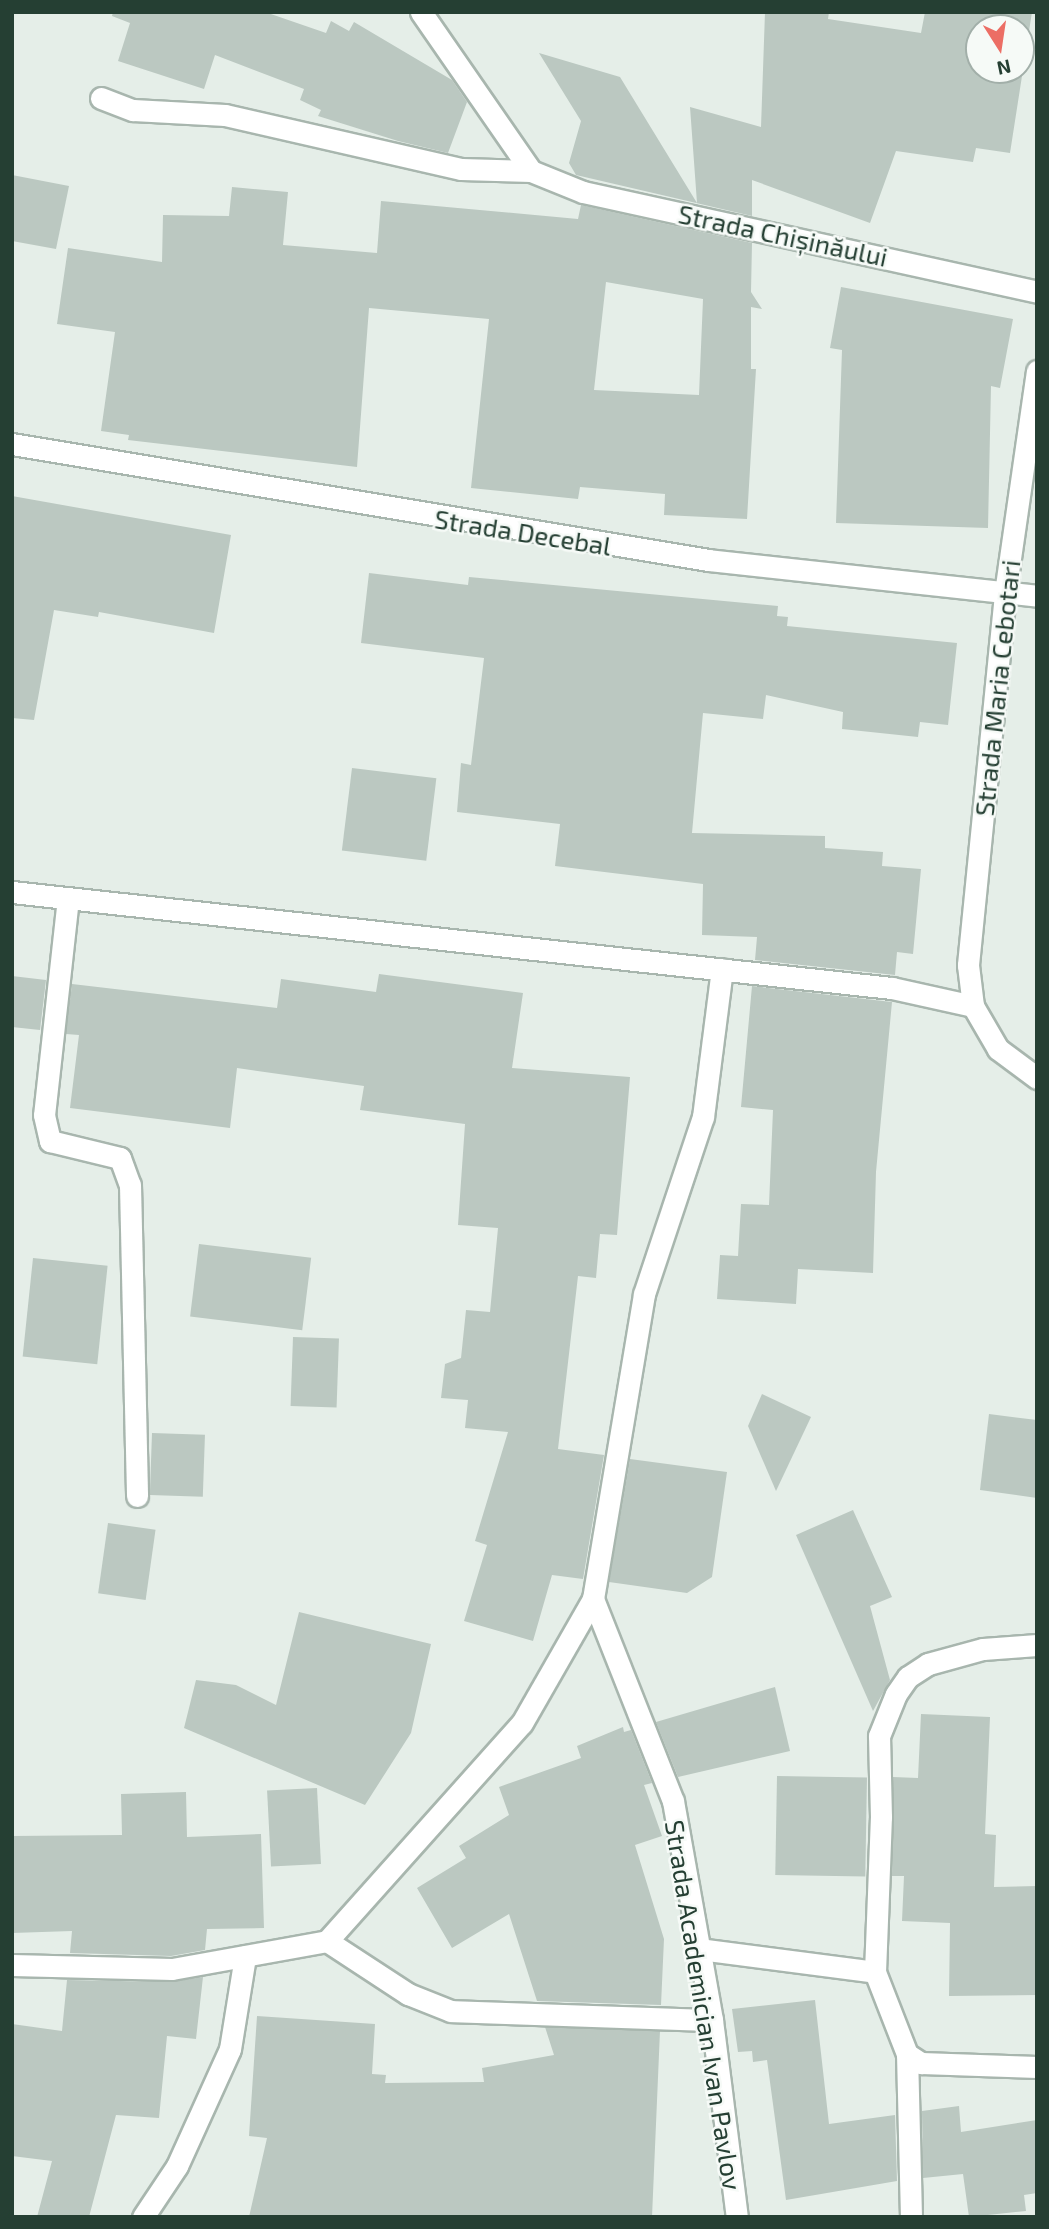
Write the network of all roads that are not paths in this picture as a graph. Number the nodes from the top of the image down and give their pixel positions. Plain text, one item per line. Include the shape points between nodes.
1 (421, 12) edge
2 (101, 98) dead end
3 (531, 171) junction
4 (1037, 292) edge
5 (1037, 371) edge
6 (12, 444) edge
7 (1005, 594) junction
8 (1037, 596) edge
9 (12, 892) edge
10 (68, 898) junction
11 (722, 969) junction
12 (973, 1006) junction
13 (1037, 1078) edge
14 (137, 1496) dead end
15 (593, 1599) junction
16 (1037, 1645) edge
17 (327, 1941) junction
18 (699, 1948) junction
19 (245, 1956) junction
20 (12, 1965) edge
21 (875, 1972) junction
22 (712, 2020) junction
23 (907, 2054) junction
24 (1037, 2067) edge
25 (144, 2217) edge
26 (737, 2217) edge
27 (911, 2217) edge

1 - 3 street
2 - 3 street, Strada Chișinăului via 133,110 225,115 461,169
3 - 4 street, Strada Chișinăului via 583,192
5 - 7 street, Strada Maria Cebotari
6 - 7 street, Strada Decebal via 708,560
7 - 8 street, Strada Decebal
7 - 12 street, Strada Maria Cebotari via 968,965
9 - 10 street
10 - 11 street
10 - 14 street via 44,1115 50,1141 120,1158 130,1185
11 - 12 street via 892,988
11 - 15 street via 703,1117 644,1294
12 - 13 street via 998,1049
15 - 17 street via 522,1723
15 - 18 street, Strada Academician Ivan Pavlov via 673,1801
16 - 21 street via 983,1650 928,1664 908,1677 895,1694 879,1736
17 - 19 street
17 - 22 street via 408,1994 451,2011
18 - 21 street
18 - 22 street, Strada Academician Ivan Pavlov
19 - 20 street via 172,1969
19 - 25 street via 230,2049 177,2166
21 - 23 street
22 - 26 street, Strada Academician Ivan Pavlov
23 - 24 street via 921,2063
23 - 27 street

